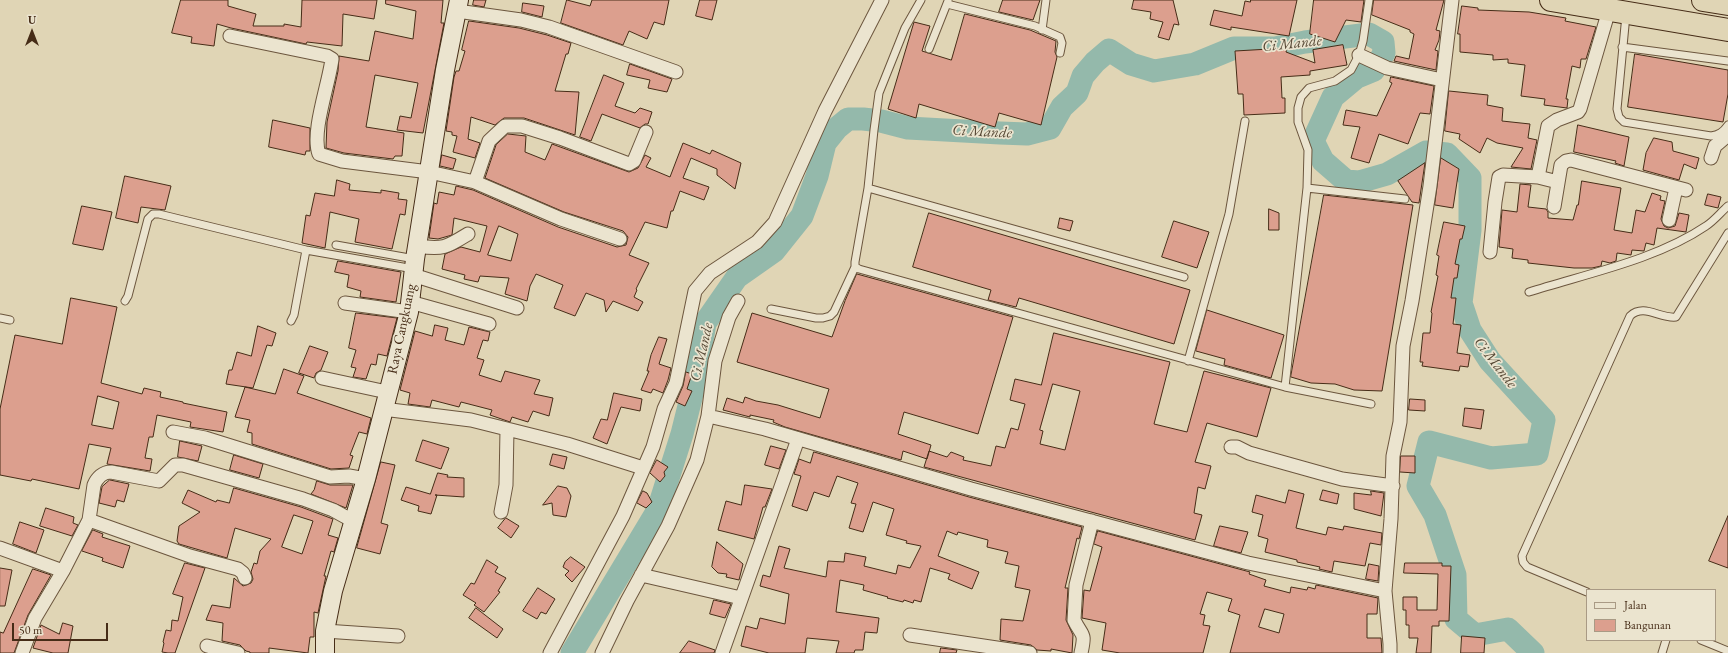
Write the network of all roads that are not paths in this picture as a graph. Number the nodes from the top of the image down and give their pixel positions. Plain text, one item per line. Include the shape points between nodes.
1 (882, 0) edge
2 (921, 0) edge
3 (1046, 0) edge
4 (1369, 0) edge
5 (1452, 0) edge
6 (1551, 0) edge
7 (1703, 0) edge
8 (948, 2) edge
9 (1728, 4) edge
10 (458, 6) edge
11 (1618, 12) junction
12 (1042, 30) junction
13 (1728, 30) edge
14 (230, 36) dead end
15 (1622, 47) junction
16 (929, 49) dead end
17 (1060, 53) dead end
18 (1359, 55) junction
19 (1728, 61) edge
20 (676, 72) dead end
21 (1442, 80) junction
22 (1245, 121) dead end
23 (1728, 125) edge
24 (646, 132) dead end
25 (1728, 135) edge
26 (1711, 158) dead end
27 (429, 172) junction
28 (1538, 177) junction
29 (475, 182) junction
30 (1558, 182) junction
31 (868, 188) junction
32 (1307, 188) junction
33 (1405, 199) dead end
34 (1728, 206) edge
35 (1554, 207) dead end
36 (1670, 220) dead end
37 (1728, 233) edge
38 (468, 234) dead end
39 (620, 239) dead end
40 (336, 245) dead end
41 (306, 250) junction
42 (1490, 252) dead end
43 (415, 262) junction
44 (855, 267) junction
45 (1184, 278) dead end
46 (1529, 292) dead end
47 (125, 301) dead end
48 (738, 302) dead end
49 (345, 303) dead end
50 (409, 307) junction
51 (517, 308) dead end
52 (771, 309) dead end
53 (0, 318) edge
54 (10, 320) dead end
55 (291, 321) dead end
56 (489, 324) dead end
57 (1188, 361) junction
58 (322, 378) dead end
59 (1285, 387) junction
60 (385, 401) junction
61 (1371, 404) dead end
62 (708, 416) junction
63 (507, 429) junction
64 (173, 432) dead end
65 (798, 439) junction
66 (1231, 447) dead end
67 (643, 468) junction
68 (366, 479) junction
69 (1393, 486) junction
70 (501, 512) dead end
71 (90, 520) junction
72 (353, 521) junction
73 (1092, 521) junction
74 (0, 548) edge
75 (62, 571) junction
76 (640, 577) junction
77 (245, 578) dead end
78 (1385, 592) junction
79 (1586, 592) edge
80 (741, 598) junction
81 (325, 630) junction
82 (910, 635) dead end
83 (398, 636) dead end
84 (1666, 641) edge
85 (1703, 641) edge
86 (207, 646) dead end
87 (1728, 651) edge
88 (22, 653) edge
89 (238, 653) edge
90 (325, 653) edge
91 (550, 653) edge
92 (602, 653) edge
93 (722, 653) edge
94 (1030, 653) edge
95 (1080, 653) edge
96 (1390, 653) edge
97 (1662, 653) edge

1 - 67 street via 825,111 775,222 757,242 710,273 695,291 676,382
2 - 31 lane via 905,28 879,93
3 - 12 lane
4 - 18 lane
5 - 21 street
6 - 11 highway
7 - 9 highway
8 - 12 lane
8 - 16 lane
10 - 20 street via 550,27
10 - 27 main road, Raya Cangkuang
11 - 13 highway
11 - 15 lane
11 - 28 street via 1578,112 1548,126
12 - 17 lane via 1060,37
14 - 27 street via 332,59 319,124 316,148 319,154 342,161
15 - 19 lane
15 - 23 lane via 1617,109 1619,117 1624,122 1711,136 1719,135
18 - 21 street via 1377,64
18 - 32 lane via 1352,70 1346,75 1335,81 1309,88 1301,97 1298,122 1308,150
21 - 69 street via 1433,162 1403,346 1400,422 1393,456
22 - 57 lane via 1229,214
24 - 29 street via 634,161 629,164 522,126 505,126 489,141
25 - 26 street via 1716,146
27 - 29 street
27 - 43 main road, Raya Cangkuang
28 - 30 street
28 - 42 street via 1499,177
29 - 39 street via 561,219
30 - 35 street
30 - 36 street via 1561,165 1571,160 1681,189
31 - 44 lane
31 - 45 lane
32 - 33 lane
32 - 59 lane
34 - 46 lane via 1692,235 1656,252
37 - 79 lane via 1676,316 1669,318 1643,310 1636,311 1630,316 1522,556 1527,567
38 - 43 street via 445,247 428,248
40 - 43 lane
41 - 43 lane
41 - 47 lane via 153,214 148,218
41 - 55 lane
43 - 50 main road, Raya Cangkuang
43 - 51 street
44 - 52 lane via 830,316 816,318
44 - 57 lane
48 - 62 street via 729,317 715,361
49 - 50 street
50 - 56 street
50 - 60 main road, Raya Cangkuang
53 - 54 lane
57 - 59 lane
58 - 60 street
59 - 61 lane
60 - 63 street
60 - 68 main road, Raya Cangkuang
62 - 65 street
62 - 76 street via 697,460 668,526
63 - 67 street via 567,444
63 - 70 street via 506,485
64 - 68 street via 205,438 330,477 349,476
65 - 73 street
65 - 80 street
66 - 69 street via 1342,479
67 - 91 street via 623,516
68 - 72 main road, Raya Cangkuang
69 - 78 street
71 - 72 street via 94,485 104,473 159,481 175,466 183,465 303,499 333,510
71 - 75 street
71 - 77 street via 196,558 238,569
72 - 81 main road, Raya Cangkuang
73 - 78 street via 1248,563
73 - 95 street via 1076,585 1074,620 1083,633
74 - 75 street
75 - 88 street via 35,618
76 - 80 street
76 - 92 street
78 - 96 street
80 - 93 street
81 - 83 street
81 - 90 main road, Raya Cangkuang
82 - 94 street
84 - 97 lane
85 - 87 lane
86 - 89 street

